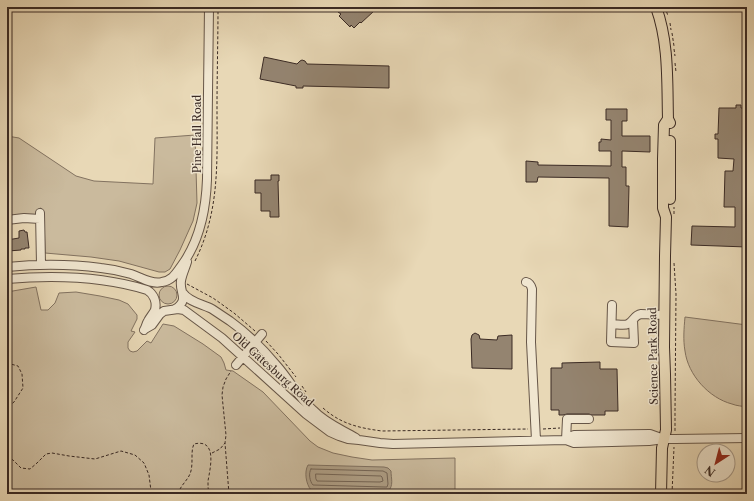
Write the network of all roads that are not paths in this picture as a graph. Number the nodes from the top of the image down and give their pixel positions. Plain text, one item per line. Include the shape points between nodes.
1 (209, 7) edge
2 (656, 7) edge
3 (7, 220) edge
4 (190, 260) junction
5 (41, 264) junction
6 (7, 267) edge
7 (7, 279) edge
8 (164, 282) junction
9 (526, 282) dead end
10 (182, 291) junction
11 (155, 300) junction
12 (612, 305) dead end
13 (171, 310) junction
14 (664, 315) junction
15 (633, 320) junction
16 (612, 324) junction
17 (262, 336) road end
18 (255, 342) junction
19 (243, 356) junction
20 (236, 364) road end
21 (589, 419) dead end
22 (747, 438) edge
23 (664, 439) junction
24 (359, 440) junction
25 (536, 440) junction
26 (566, 440) junction
27 (661, 494) edge

1 - 4 street, Pine Hall Road via 207,194 201,226
2 - 14 main road, Science Park Road via 667,60 668,119 671,126 670,209 666,216
3 - 5 street via 40,216
4 - 8 street, Pine Hall Road via 172,278
4 - 10 street, Pine Hall Road via 181,279
5 - 6 street, Old Gatesburg Road
5 - 8 street, Old Gatesburg Road via 101,268 154,283
7 - 11 street, Old Gatesburg Road via 62,277 105,281 147,290
8 - 10 street, Old Gatesburg Road via 175,282
8 - 11 street, Pine Hall Road via 156,289
9 - 25 street via 530,283 532,289 531,342
10 - 13 street, Pine Hall Road via 182,302
10 - 18 street, Old Gatesburg Road via 190,299 223,316
11 - 13 street, Old Gatesburg Road via 160,308
11 - 13 street, Pine Hall Road via 154,310 144,331 162,312
12 - 16 street
13 - 19 street, Old Gatesburg Road via 180,309 188,312
14 - 15 street via 638,314
14 - 23 main road, Science Park Road
15 - 16 street via 627,324
15 - 16 street via 634,342 611,342
17 - 18 street
18 - 19 street
18 - 24 street, Old Gatesburg Road via 313,410 324,420
19 - 20 street
19 - 24 street, Old Gatesburg Road via 319,424 339,436
21 - 26 street via 567,419
22 - 23 street, Old Gatesburg Road
23 - 26 street, Old Gatesburg Road via 574,443
23 - 27 main road, Science Park Road
24 - 25 street, Old Gatesburg Road via 393,444
25 - 26 street, Old Gatesburg Road

